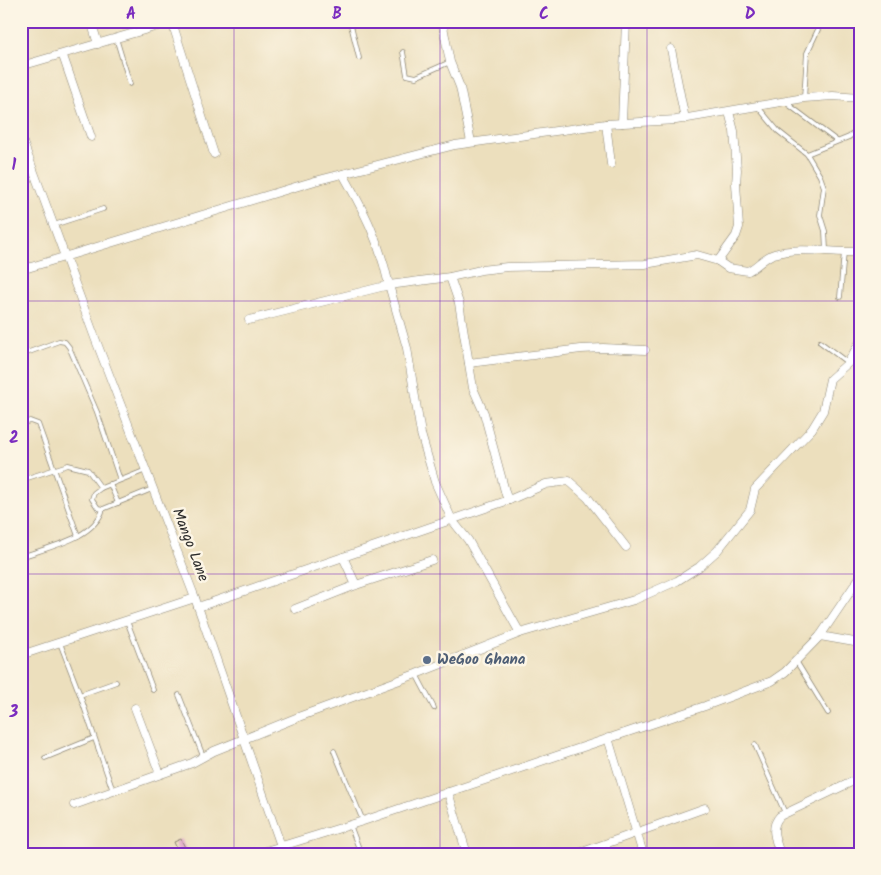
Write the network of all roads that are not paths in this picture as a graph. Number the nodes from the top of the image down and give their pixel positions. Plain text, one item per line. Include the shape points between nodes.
1 (91, 21) edge
2 (350, 21) edge
3 (442, 21) edge
4 (626, 21) edge
5 (822, 21) edge
6 (173, 22) edge
7 (116, 38) junction
8 (98, 44) junction
9 (670, 49) dead end
10 (403, 52) dead end
11 (63, 56) junction
12 (359, 58) dead end
13 (450, 62) junction
14 (21, 66) edge
15 (130, 84) dead end
16 (804, 98) junction
17 (859, 98) edge
18 (783, 100) junction
19 (757, 105) junction
20 (860, 108) edge
21 (729, 112) junction
22 (685, 119) junction
23 (860, 121) edge
24 (622, 123) junction
25 (606, 124) junction
26 (21, 137) edge
27 (91, 137) dead end
28 (837, 141) junction
29 (471, 142) junction
30 (214, 154) dead end
31 (807, 154) junction
32 (611, 164) dead end
33 (342, 174) junction
34 (103, 209) dead end
35 (54, 225) junction
36 (826, 252) junction
37 (844, 252) junction
38 (860, 252) edge
39 (66, 256) junction
40 (718, 261) junction
41 (21, 270) edge
42 (450, 278) junction
43 (389, 285) junction
44 (840, 297) dead end
45 (249, 320) dead end
46 (820, 342) dead end
47 (860, 342) edge
48 (645, 350) dead end
49 (21, 355) edge
50 (469, 363) junction
51 (848, 363) junction
52 (21, 424) edge
53 (53, 468) junction
54 (146, 470) junction
55 (21, 480) edge
56 (120, 480) junction
57 (110, 484) junction
58 (101, 488) junction
59 (154, 488) junction
60 (509, 500) junction
61 (118, 503) junction
62 (103, 509) junction
63 (452, 520) junction
64 (78, 536) junction
65 (626, 548) dead end
66 (21, 557) edge
67 (343, 557) junction
68 (432, 560) dead end
69 (860, 577) edge
70 (356, 586) junction
71 (195, 598) junction
72 (198, 607) junction
73 (295, 609) dead end
74 (127, 621) junction
75 (520, 632) junction
76 (820, 636) junction
77 (60, 643) junction
78 (860, 643) edge
79 (21, 655) edge
80 (796, 661) junction
81 (416, 674) junction
82 (116, 682) dead end
83 (154, 690) dead end
84 (80, 695) junction
85 (179, 695) dead end
86 (134, 708) dead end
87 (434, 708) dead end
88 (828, 713) dead end
89 (94, 738) junction
90 (608, 738) junction
91 (246, 739) junction
92 (755, 745) dead end
93 (334, 751) dead end
94 (202, 756) junction
95 (45, 758) dead end
96 (160, 774) junction
97 (860, 778) edge
98 (113, 791) junction
99 (448, 792) junction
100 (74, 805) dead end
101 (704, 808) dead end
102 (784, 813) junction
103 (363, 821) junction
104 (350, 825) junction
105 (638, 832) junction
106 (281, 846) junction
107 (256, 854) edge
108 (361, 854) edge
109 (467, 854) edge
110 (577, 854) edge
111 (643, 854) edge
112 (780, 854) edge

1 - 8 street
2 - 12 lane
3 - 13 street
4 - 24 street
5 - 16 lane via 807,53
6 - 7 street
6 - 30 street
7 - 8 street
7 - 15 lane
8 - 11 street
9 - 22 street
10 - 13 lane via 404,70 412,77
11 - 14 street
11 - 27 street
13 - 29 street via 460,86
16 - 17 street
16 - 18 street
17 - 20 lane
18 - 19 street
18 - 28 lane
19 - 21 street
19 - 31 lane via 778,131
21 - 22 street
21 - 40 street via 738,170 739,227
22 - 24 street
23 - 28 lane via 854,133
24 - 25 street
25 - 29 street
25 - 32 street
26 - 35 street, Mango Lane
28 - 31 lane
29 - 33 street
31 - 36 lane via 824,187 820,215
33 - 39 street
33 - 43 street via 378,241
34 - 35 lane
35 - 39 street, Mango Lane
36 - 37 street
36 - 40 street via 806,249 774,254 748,271 728,268
37 - 38 street
37 - 44 lane
39 - 41 street
39 - 54 street, Mango Lane
40 - 42 street via 697,255 645,264 507,267
42 - 43 street
42 - 50 street via 459,303
43 - 45 street
43 - 63 street via 407,348 429,466
46 - 51 lane
47 - 51 street
48 - 50 street via 602,348
49 - 56 lane via 59,341 65,342 97,412
50 - 60 street via 473,388 484,413 497,468
51 - 75 street via 830,379 823,411 812,429 755,488 750,510 717,551 699,567 664,588 634,600
52 - 53 lane via 30,421 38,424
53 - 55 lane
53 - 58 lane via 68,465 88,470
53 - 64 lane
54 - 56 lane
54 - 59 street, Mango Lane
56 - 57 lane
57 - 58 lane
57 - 61 lane
58 - 62 lane via 92,499 98,508
59 - 61 lane
59 - 71 street, Mango Lane
60 - 63 street
60 - 65 street via 546,484 569,481 588,498
61 - 62 lane
62 - 64 lane via 96,524
63 - 67 street
63 - 75 street via 468,540
64 - 66 lane
67 - 70 street
67 - 72 street
68 - 70 street
69 - 76 street
70 - 73 street
71 - 72 street, Mango Lane
71 - 74 street
72 - 91 street, Mango Lane
74 - 77 street
74 - 83 lane
75 - 81 street
76 - 78 street
76 - 80 street
77 - 79 street
77 - 84 lane
80 - 88 lane
80 - 90 street via 772,681
81 - 87 lane
81 - 91 street
82 - 84 lane
84 - 89 lane
85 - 94 lane
86 - 96 street
89 - 95 lane
89 - 98 lane
90 - 99 street
90 - 105 street
91 - 94 street
91 - 106 street, Mango Lane
92 - 102 lane
93 - 103 lane
94 - 96 street
96 - 98 street
97 - 102 street
98 - 100 street
99 - 103 street
99 - 109 street
101 - 105 street
102 - 112 street via 774,822 773,829
103 - 104 street
104 - 106 street
104 - 108 lane
105 - 110 street
105 - 111 street
106 - 107 street

